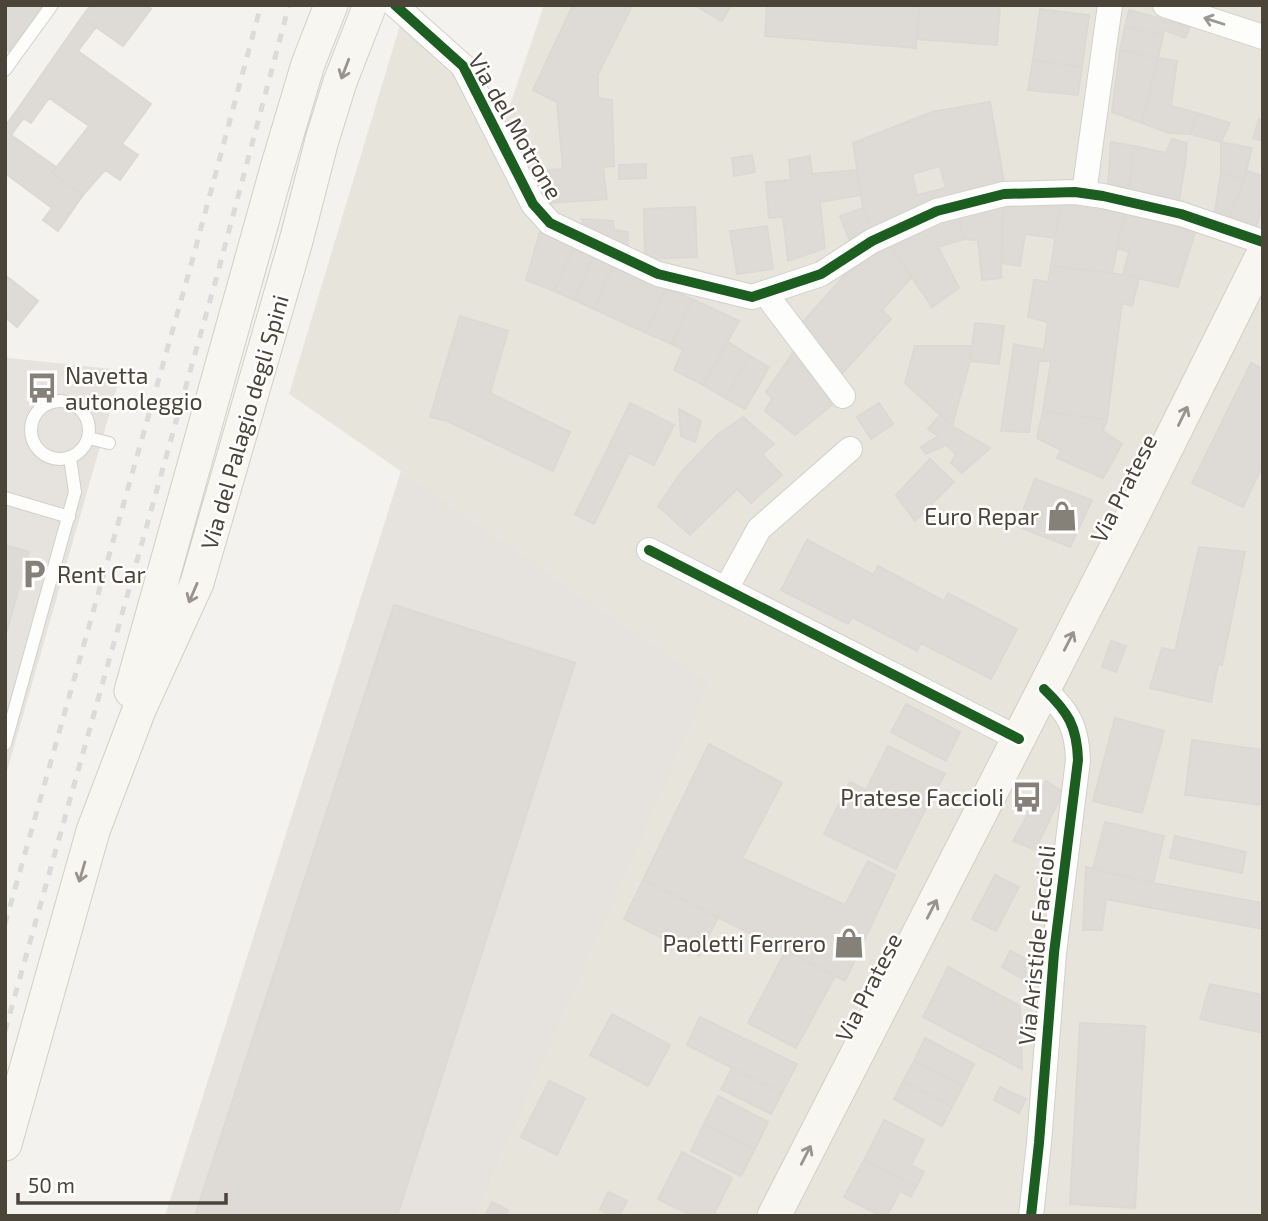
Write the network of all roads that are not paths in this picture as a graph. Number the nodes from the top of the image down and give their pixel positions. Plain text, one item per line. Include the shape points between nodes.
1 (52, 5) edge
2 (331, 5) edge
3 (370, 5) edge
4 (396, 5) edge
5 (1110, 5) edge
6 (1166, 5) edge
7 (1263, 37) edge
8 (5, 70) edge
9 (1084, 193) junction
10 (1260, 262) edge
11 (765, 293) junction
12 (844, 396) dead end
13 (89, 438) junction
14 (109, 443) dead end
15 (850, 449) dead end
16 (70, 458) junction
17 (5, 498) edge
18 (69, 517) junction
19 (649, 550) dead end
20 (726, 589) junction
21 (1044, 690) junction
22 (1019, 739) junction
23 (5, 744) edge
24 (93, 831) junction
25 (10, 1109) edge
26 (5, 1144) edge
27 (774, 1216) edge
28 (1031, 1216) edge

1 - 8 lane
2 - 24 main road, Via del Palagio degli Spini via 308,64 189,455
3 -> 24 main road, Via del Palagio degli Spini via 322,140 197,583 139,710
4 - 11 street, Via del Motrone via 463,66 533,204 550,223 657,274 752,297
5 - 9 street
7 -> 6 street
9 - 10 street, Via del Motrone via 1181,214
9 - 11 street, Via del Motrone via 1004,194 937,211 872,241 821,274
21 -> 10 main road, Via Pratese
11 - 12 street
13 - 14 lane
13 - 16 lane via 79,454
13 - 16 lane via 88,419 76,405 57,401 39,410 31,428 36,448 52,459
15 - 20 street via 759,529
16 - 18 lane via 75,492
17 - 18 lane
18 - 23 lane
19 - 20 street
20 - 22 street
21 - 22 main road, Via Pratese
21 - 28 street, Via Aristide Faccioli via 1070,718 1078,760 1053,957
27 -> 22 main road, Via Pratese
24 -> 25 main road, Via del Palagio degli Spini
25 - 26 main road, Via del Palagio degli Spini

